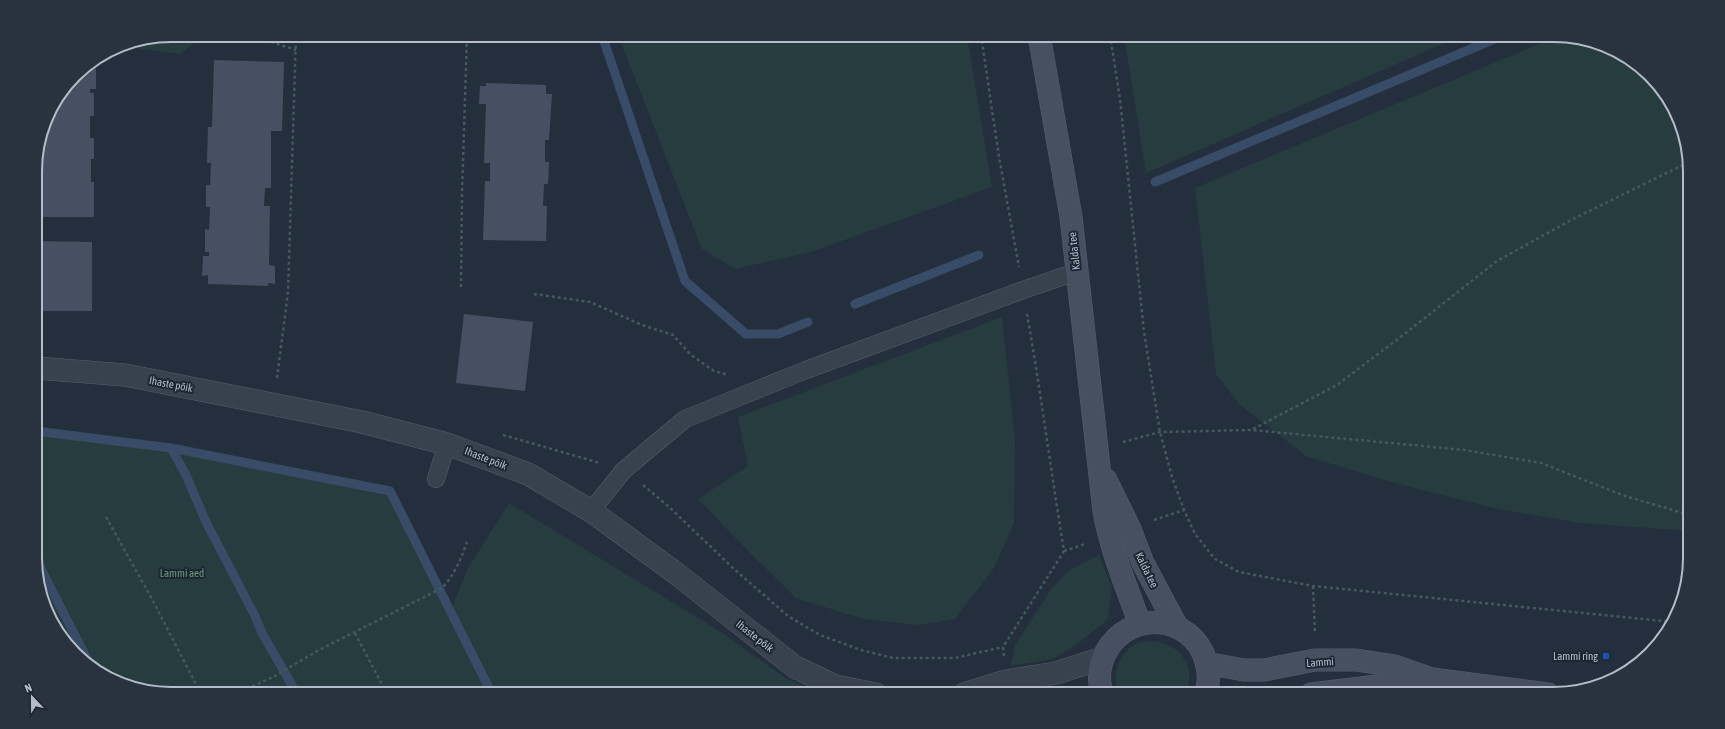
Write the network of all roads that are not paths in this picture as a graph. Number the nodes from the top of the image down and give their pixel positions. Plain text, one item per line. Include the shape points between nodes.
1 (1040, 42) edge
2 (1076, 272) junction
3 (42, 368) edge
4 (447, 444) junction
5 (1099, 459) junction
6 (436, 479) dead end
7 (592, 511) junction
8 (1140, 624) junction
9 (1177, 627) junction
10 (1103, 658) junction
11 (1206, 663) junction
12 (1432, 679) junction
13 (840, 687) edge
14 (987, 687) edge
15 (1101, 687) edge
16 (1208, 687) edge
17 (1367, 687) edge
18 (1494, 687) edge

1 - 2 street, Kalda tee via 1071,216
2 - 5 street, Kalda tee
2 - 7 lane via 685,419 624,470
3 - 4 street, Ihaste põik via 125,375 362,422
4 - 6 lane
4 - 7 street, Ihaste põik via 528,474
5 - 8 street, Kalda tee via 1109,535 1119,570
5 - 9 street, Kalda tee via 1143,563
7 - 13 street, Ihaste põik via 795,667
8 - 9 street via 1159,622
8 - 10 street via 1123,632 1111,643
9 - 11 street via 1192,637 1203,652
10 - 14 street via 1056,673 1006,681
10 - 15 street via 1099,676
11 - 12 street, Lammi via 1244,670 1264,670 1315,660 1356,660 1395,666
11 - 16 street
12 - 17 street, Lammi
12 - 18 street, Lammi

